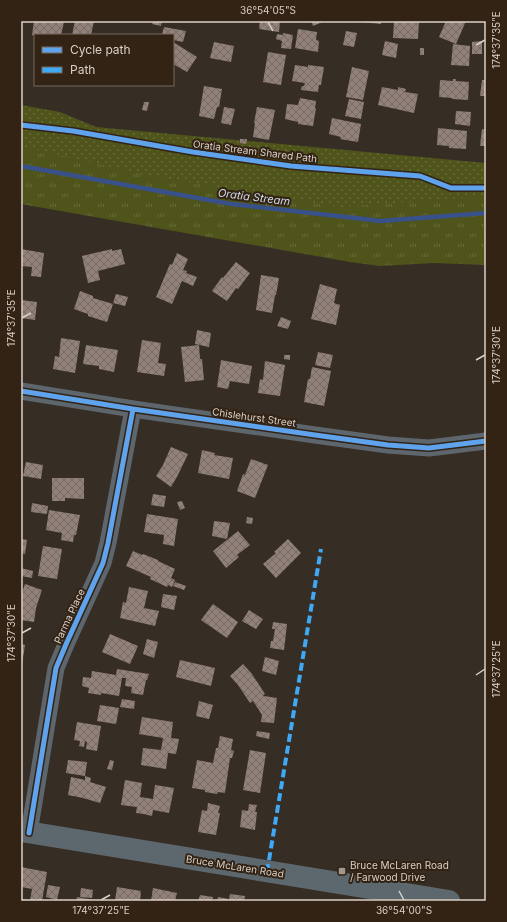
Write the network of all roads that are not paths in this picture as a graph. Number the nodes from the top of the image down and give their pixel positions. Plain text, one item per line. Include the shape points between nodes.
1 (21, 391) edge
2 (133, 409) junction
3 (486, 441) edge
4 (25, 832) edge
5 (449, 901) edge

1 - 2 street, Chislehurst Street
2 - 3 street, Chislehurst Street via 388,445 429,448
2 - 4 street, Parma Place via 103,563 56,668
4 - 5 main road, Bruce McLaren Road

